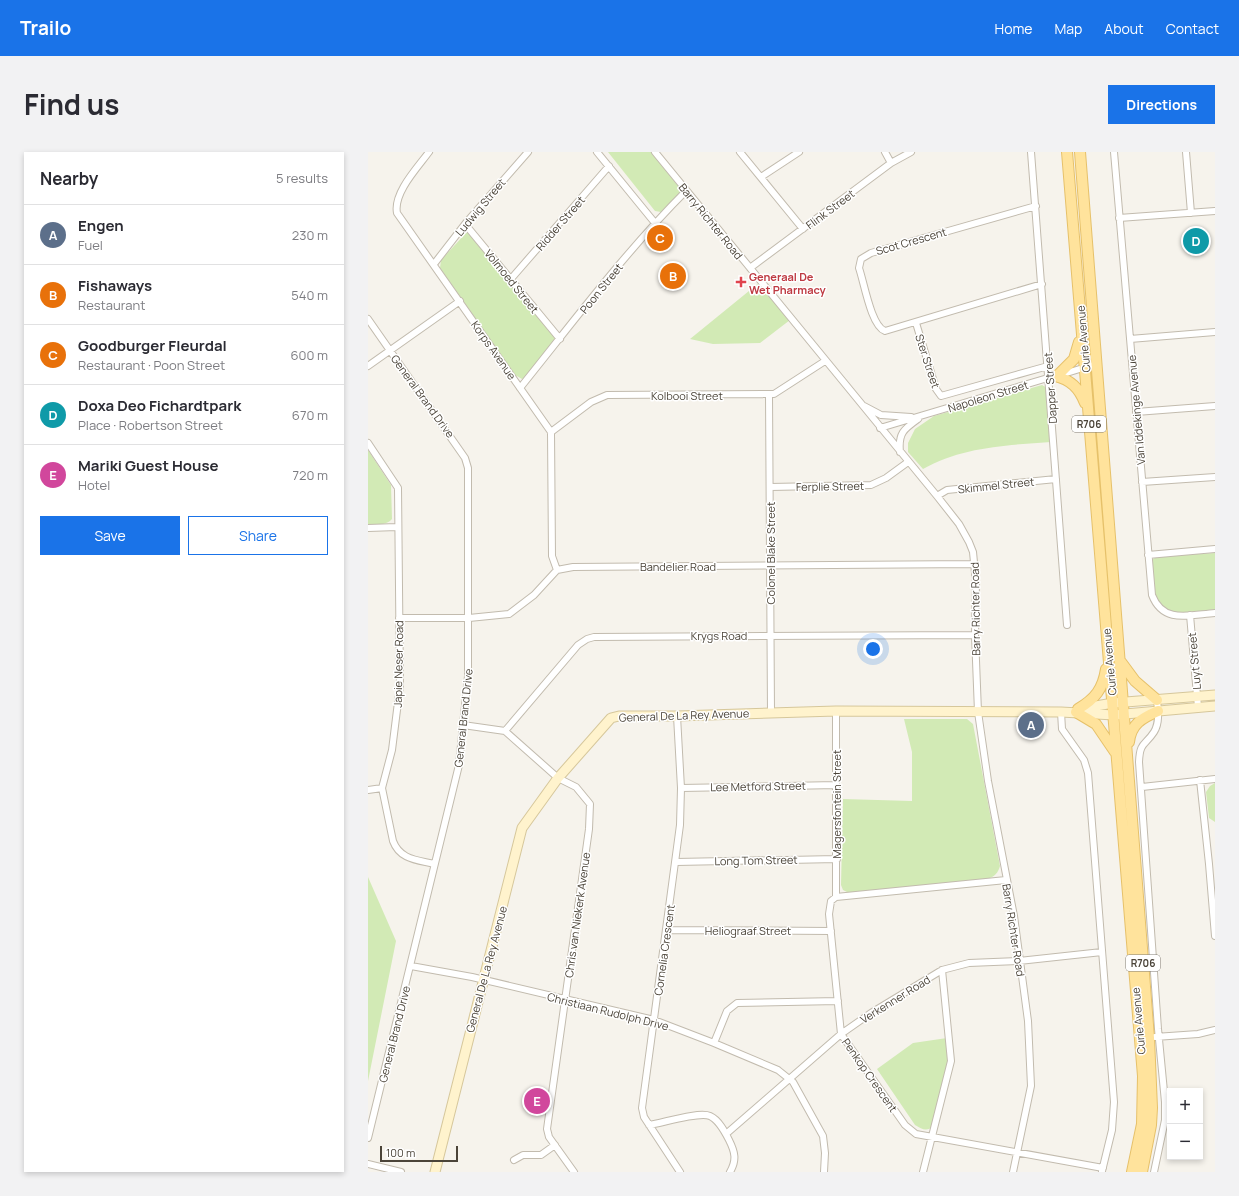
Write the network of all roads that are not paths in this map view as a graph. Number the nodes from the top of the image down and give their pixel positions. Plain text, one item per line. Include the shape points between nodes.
1 (429, 152) edge
2 (528, 152) edge
3 (597, 152) edge
4 (655, 152) edge
5 (740, 152) edge
6 (799, 152) edge
7 (885, 152) edge
8 (912, 152) edge
9 (1031, 152) edge
10 (1067, 152) edge
11 (1080, 152) edge
12 (1114, 152) edge
13 (1186, 152) edge
14 (891, 163) junction
15 (609, 166) junction
16 (761, 177) junction
17 (686, 191) junction
18 (1036, 206) junction
19 (1215, 211) edge
20 (1191, 213) junction
21 (1119, 218) junction
22 (655, 223) junction
23 (465, 224) junction
24 (803, 229) junction
25 (434, 264) junction
26 (750, 268) junction
27 (510, 280) junction
28 (1042, 284) junction
29 (460, 301) junction
30 (1080, 312) junction
31 (368, 319) edge
32 (916, 323) junction
33 (1215, 332) edge
34 (560, 339) junction
35 (1130, 339) junction
36 (389, 350) junction
37 (825, 360) junction
38 (1096, 364) junction
39 (368, 366) edge
40 (1048, 366) junction
41 (1085, 367) junction
42 (1053, 377) junction
43 (520, 388) junction
44 (769, 395) junction
45 (944, 397) joint
46 (861, 404) junction
47 (1215, 406) edge
48 (1136, 412) junction
49 (930, 413) junction
50 (919, 416) junction
51 (1090, 427) junction
52 (880, 428) junction
53 (551, 432) junction
54 (368, 443) edge
55 (900, 452) junction
56 (908, 462) junction
57 (1215, 477) edge
58 (1056, 479) junction
59 (1142, 482) junction
60 (770, 487) junction
61 (937, 496) junction
62 (397, 527) junction
63 (368, 528) edge
64 (1215, 549) edge
65 (1148, 555) junction
66 (975, 564) junction
67 (770, 566) junction
68 (557, 570) junction
69 (1215, 613) edge
70 (1190, 615) junction
71 (399, 618) junction
72 (469, 618) junction
73 (1067, 625) dead end
74 (771, 635) junction
75 (975, 635) junction
76 (1109, 654) junction
77 (1119, 658) junction
78 (1215, 694) edge
79 (1197, 696) junction
80 (1157, 700) junction
81 (1118, 703) junction
82 (1215, 706) edge
83 (1198, 707) junction
84 (836, 711) junction
85 (1077, 711) junction
86 (1158, 711) junction
87 (771, 712) junction
88 (978, 712) junction
89 (1061, 712) junction
90 (1119, 714) junction
91 (677, 716) junction
92 (463, 725) junction
93 (505, 731) junction
94 (1122, 754) junction
95 (558, 778) junction
96 (1215, 779) edge
97 (1200, 780) junction
98 (836, 785) junction
99 (1142, 786) junction
100 (382, 788) junction
101 (681, 788) junction
102 (368, 790) edge
103 (836, 859) junction
104 (676, 862) junction
105 (434, 864) junction
106 (1212, 864) edge
107 (1006, 880) junction
108 (836, 898) junction
109 (666, 930) junction
110 (830, 931) junction
111 (1215, 936) edge
112 (1102, 952) junction
113 (1019, 961) junction
114 (411, 966) junction
115 (942, 970) junction
116 (483, 980) junction
117 (566, 1000) junction
118 (838, 1001) junction
119 (654, 1020) junction
120 (1215, 1030) edge
121 (841, 1034) junction
122 (1149, 1038) junction
123 (714, 1043) junction
124 (790, 1078) junction
125 (650, 1125) junction
126 (726, 1134) junction
127 (368, 1138) edge
128 (933, 1138) junction
129 (555, 1145) junction
130 (1017, 1153) junction
131 (514, 1160) dead end
132 (368, 1164) edge
133 (1102, 1170) edge
134 (401, 1172) edge
135 (435, 1172) edge
136 (574, 1172) edge
137 (680, 1172) edge
138 (730, 1172) edge
139 (824, 1172) edge
140 (923, 1172) edge
141 (1013, 1172) edge
142 (1132, 1172) edge
143 (1142, 1172) edge
144 (1154, 1172) edge

1 - 25 street, Korps Avenue via 400,193 396,208 400,219
2 - 23 street, Ludwig Street
3 - 15 street
4 - 17 street, Barry Richter Road
5 - 16 street
6 - 16 street
7 - 14 street
8 - 14 street, Flink Street
9 - 18 street, Dapper Street
10 - 30 main road, Curie Avenue / R706
11 - 38 main road, Curie Avenue / R706
12 - 21 street, Van Iddekinge Avenue
13 - 20 street
14 - 24 street, Flink Street
15 - 22 street
15 - 27 street, Ridder Street
16 - 24 street
17 - 22 street, Poon Street
17 - 26 street, Barry Richter Road
18 - 28 street, Dapper Street
18 - 32 street, Scot Crescent via 861,258 859,268 878,326 890,331
19 - 20 street
20 - 21 street
21 - 35 street, Van Iddekinge Avenue
22 - 34 street, Poon Street
23 - 25 street, Ludwig Street
23 - 27 street, Volmoed Street
24 - 26 street, Flink Street
25 - 29 street, Korps Avenue
26 - 37 street, Barry Richter Road
27 - 34 street, Volmoed Street
28 - 32 street, Scot Crescent
28 - 40 street, Dapper Street
29 - 36 street
29 - 43 street, Korps Avenue
30 - 41 main road, Curie Avenue / R706
30 - 42 main road via 1077,355
31 - 36 street, General Brand Drive
32 - 45 street, Ster Street via 936,389
33 - 35 street
34 - 43 street, Poon Street
35 - 48 street, Van Iddekinge Avenue
36 - 39 street
36 - 72 street, General Brand Drive via 465,458 468,468
37 - 44 street, Kolbooi Street via 778,392
37 - 46 street, Barry Richter Road
38 - 41 street, Napoleon Street
38 - 77 main road, Curie Avenue / R706
40 - 42 street, Dapper Street
40 - 45 street, Napoleon Street
41 - 42 street, Napoleon Street
41 - 51 main road, Curie Avenue / R706
42 - 49 street, Napoleon Street
42 - 51 main road via 1069,381 1080,392 1085,402
42 - 58 street, Dapper Street
43 - 53 street, Korps Avenue
44 - 53 street, Kolbooi Street via 607,395 591,402
44 - 60 street, Colonel Blake Street
46 - 50 street via 876,413 890,417
46 - 52 street, Barry Richter Road
47 - 48 street
48 - 59 street, Van Iddekinge Avenue
49 - 50 street, Napoleon Street
49 - 55 street via 902,432 899,441
50 - 52 street, Napoleon Street
51 - 76 main road, Curie Avenue / R706
52 - 55 street, Barry Richter Road
53 - 68 street via 552,556
54 - 62 street, Japie Neser Road via 398,488
55 - 56 street, Barry Richter Road
56 - 60 street, Ferplie Street via 881,481 865,486
56 - 61 street, Barry Richter Road
57 - 59 street
58 - 61 street, Skimmel Street via 946,490
58 - 73 street, Dapper Street
59 - 65 street, Van Iddekinge Avenue
60 - 67 street, Colonel Blake Street
61 - 66 street, Barry Richter Road via 966,536
62 - 63 street
62 - 71 street, Japie Neser Road
64 - 65 street
65 - 70 street, Van Iddekinge Avenue via 1150,588 1158,608 1167,614
66 - 67 street, Bandelier Road
66 - 75 street, Barry Richter Road
67 - 68 street, Bandelier Road via 573,566
67 - 74 street, Colonel Blake Street
68 - 72 street via 534,596 512,613
69 - 70 street, Van Iddekinge Avenue
70 - 79 street, Luyt Street
71 - 72 street
71 - 100 street, Japie Neser Road via 398,704 392,750
72 - 92 street, General Brand Drive via 468,676
74 - 75 street, Krygs Road
74 - 87 street, Colonel Blake Street
74 - 93 street, Krygs Road via 587,639 574,650
75 - 88 street, Barry Richter Road
76 - 81 main road, Curie Avenue / R706
76 - 85 main road via 1100,690 1089,703
77 - 80 main road via 1135,681
77 - 81 main road, Curie Avenue / R706
78 - 79 street, General De La Rey Avenue
79 - 80 street, General De La Rey Avenue
79 - 83 street, Luyt Street
80 - 81 street, General De La Rey Avenue
80 - 86 street, Curie Avenue
81 - 85 street, General De La Rey Avenue
81 - 90 main road, Curie Avenue / R706
82 - 83 street, General De La Rey Avenue
83 - 86 street, General De La Rey Avenue
84 - 87 street, General De La Rey Avenue
84 - 88 street, General De La Rey Avenue
84 - 98 street, Magersfontein Street
85 - 89 street, General De La Rey Avenue
85 - 90 street, General De La Rey Avenue
85 - 94 main road via 1091,719
86 - 90 street, General De La Rey Avenue
86 - 94 main road via 1139,720 1133,727
86 - 99 street, Curie Avenue via 1154,732 1140,750
87 - 91 street, General De La Rey Avenue
88 - 89 street, General De La Rey Avenue
88 - 107 street, Barry Richter Road
89 - 112 street via 1062,729 1087,766
90 - 94 main road, Curie Avenue / R706
91 - 95 street, General De La Rey Avenue via 611,718
91 - 101 street, Cornelia Crescent
92 - 93 street
92 - 105 street, General Brand Drive via 459,765
93 - 95 street, Chris van Niekerk Avenue
94 - 122 main road, Curie Avenue / R706
95 - 116 street, General De La Rey Avenue via 522,828
95 - 117 street, Chris van Niekerk Avenue via 576,787 589,802 590,809
96 - 97 street
97 - 99 street
97 - 106 street
98 - 101 street, Lee Metford Street
98 - 103 street, Magersfontein Street
99 - 122 street, Curie Avenue
100 - 102 street
100 - 105 street, Japie Neser Road via 397,849 404,856
101 - 104 street, Cornelia Crescent
103 - 104 street, Long Tom Street
103 - 108 street, Magersfontein Street
104 - 109 street, Cornelia Crescent
105 - 114 street, General Brand Drive
106 - 111 street
107 - 108 street
107 - 113 street, Barry Richter Road via 1014,916
108 - 110 street, Penkop Crescent via 829,905
109 - 110 street, Heliograaf Street
109 - 119 street, Cornelia Crescent
110 - 118 street, Penkop Crescent
112 - 113 street, Verkenner Road
112 - 133 street via 1114,1102 1112,1130
113 - 115 street, Verkenner Road via 969,963
113 - 130 street, Barry Richter Road via 1028,1021 1031,1069 1030,1096
114 - 116 street, Christiaan Rudolph Drive
114 - 127 street, General Brand Drive
115 - 121 street, Verkenner Road
115 - 128 street via 951,1061
116 - 117 street, Christiaan Rudolph Drive
116 - 135 street, General De La Rey Avenue
117 - 119 street, Christiaan Rudolph Drive
117 - 129 street, Chris van Niekerk Avenue via 548,1123 548,1133
118 - 121 street, Penkop Crescent
118 - 123 street via 737,1003 727,1011
119 - 123 street, Christiaan Rudolph Drive
119 - 125 street, Cornelia Crescent via 642,1108 644,1117
120 - 122 street
121 - 124 street, Verkenner Road
121 - 128 street, Penkop Crescent via 905,1125 916,1134
122 - 142 main road, Curie Avenue / R706 via 1143,1076 1143,1112
122 - 143 main road, Curie Avenue / R706 via 1152,1108
122 - 144 street, Curie Avenue via 1165,1108
123 - 124 street, Christiaan Rudolph Drive via 778,1070
124 - 126 street, Verkenner Road
124 - 139 street, Christiaan Rudolph Drive via 823,1136
125 - 126 street via 706,1115 714,1119
125 - 137 street, Cornelia Crescent
126 - 138 street via 735,1154 735,1162
128 - 130 street, Penkop Crescent
128 - 140 street
129 - 131 street via 541,1155 523,1155
129 - 136 street, Chris van Niekerk Avenue
130 - 133 street, Penkop Crescent
130 - 141 street, Barry Richter Road
132 - 134 street

